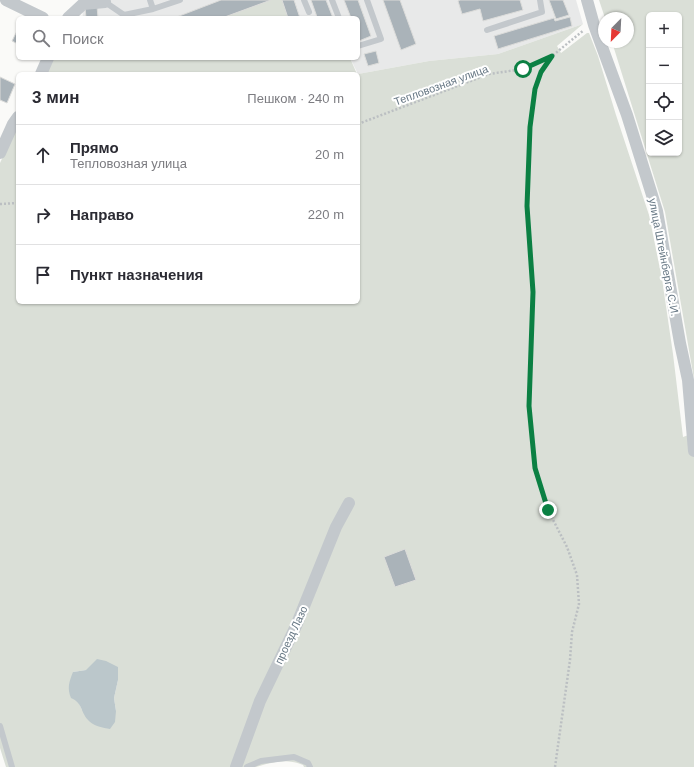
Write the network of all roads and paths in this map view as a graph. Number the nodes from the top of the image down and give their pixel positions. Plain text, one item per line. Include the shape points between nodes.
1 (6, 0) edge
2 (150, 0) edge
3 (180, 0) edge
4 (304, 0) edge
5 (332, 0) edge
6 (366, 0) edge
7 (540, 0) edge
8 (587, 0) edge
9 (105, 1) edge
10 (153, 9) junction
11 (309, 12) dead end
12 (39, 16) edge
13 (70, 16) edge
14 (338, 16) edge
15 (594, 25) junction
16 (487, 30) dead end
17 (360, 45) edge
18 (552, 56) junction
19 (47, 60) edge
20 (42, 72) edge
21 (16, 120) edge
22 (360, 123) edge
23 (0, 153) edge
24 (16, 203) edge
25 (0, 204) edge
26 (694, 451) edge
27 (349, 503) dead end
28 (0, 726) edge
29 (12, 767) edge
30 (236, 767) edge
31 (247, 767) edge
32 (310, 767) edge
33 (555, 767) edge

1 - 12 street
2 - 10 lane
3 - 10 lane
4 - 11 lane
5 - 14 lane
6 - 17 lane via 381,40
7 - 16 lane via 542,12
8 - 15 street, улица Штейнберга С.И.
9 - 10 lane via 124,15
9 - 13 street via 82,4
15 - 18 path via 585,29
15 - 26 street, улица Штейнберга С.И. via 627,115 657,211 688,380
18 - 22 path, Тепловозная улица via 523,69 489,74
18 - 33 path via 541,72 535,89 530,127 527,206 533,292 529,406 535,468 548,510 577,575 579,604 572,632
19 - 20 street
21 - 23 street
24 - 25 path
27 - 30 street, проезд Лазо via 336,527 296,626 260,702
28 - 29 lane
31 - 32 lane via 262,761 294,757 308,763

